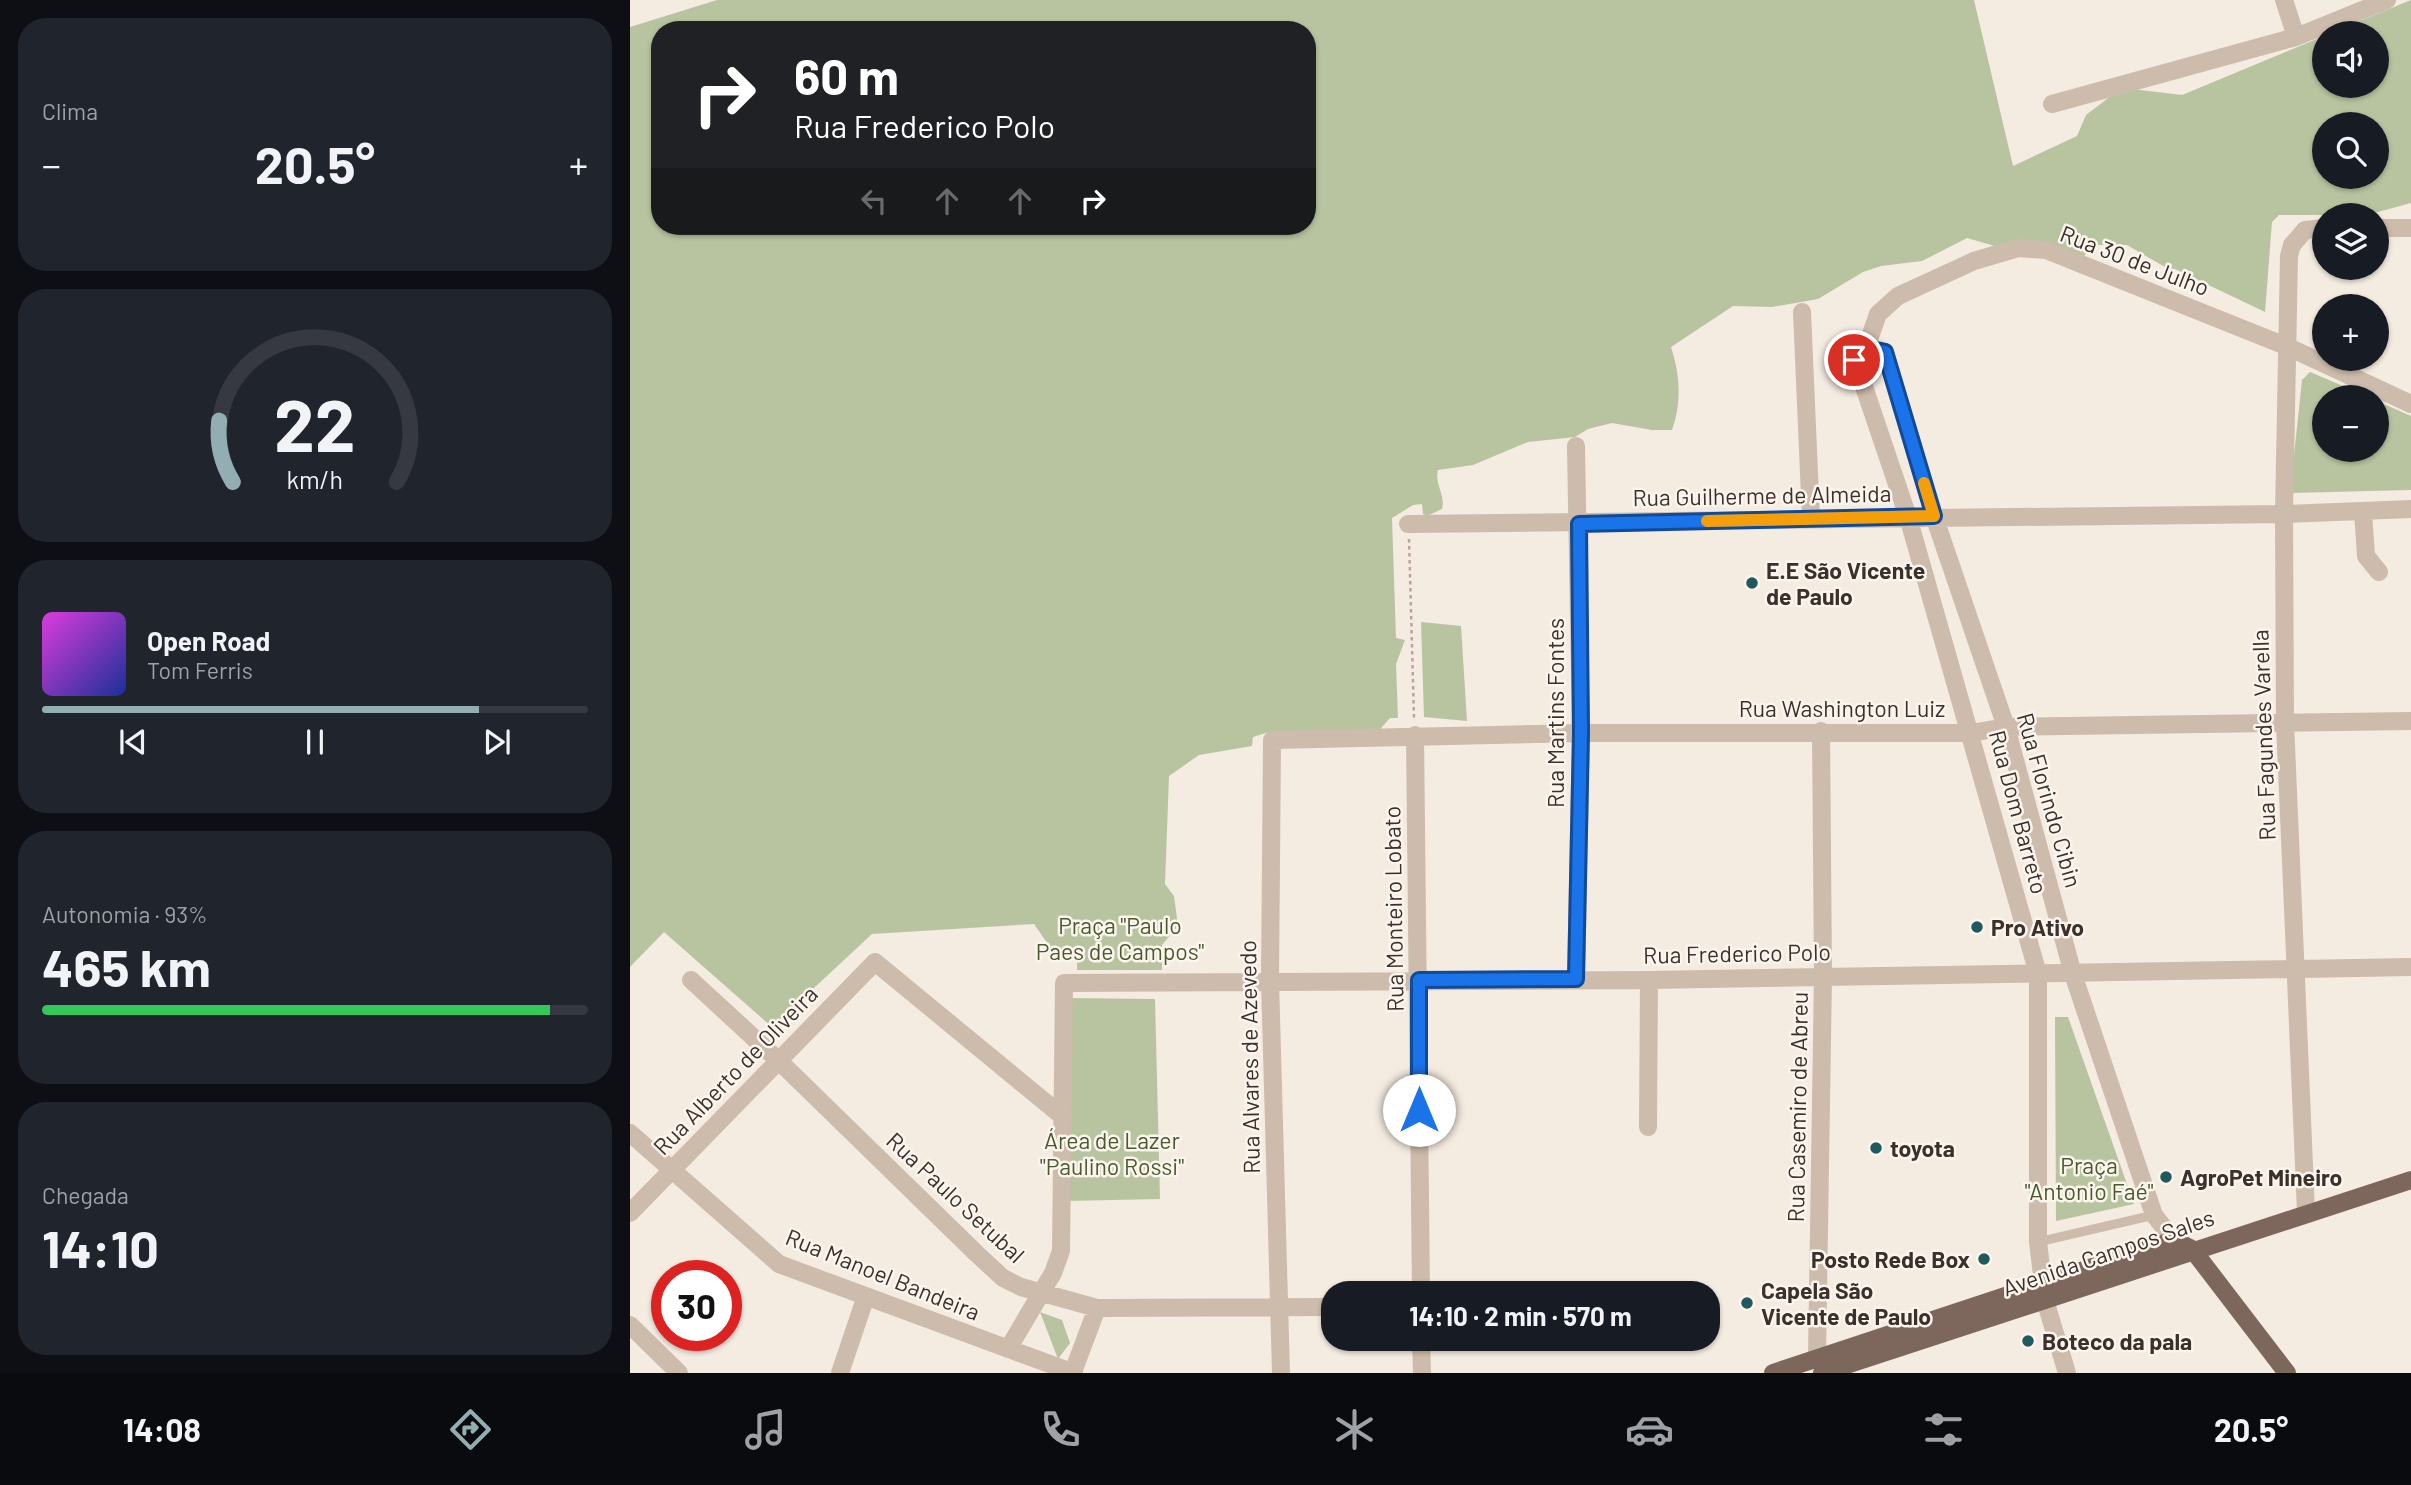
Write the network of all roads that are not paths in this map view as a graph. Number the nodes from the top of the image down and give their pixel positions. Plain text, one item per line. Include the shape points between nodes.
1 (2284, 0) edge
2 (2387, 0) edge
3 (2296, 37) junction
4 (2052, 104) dead end
5 (2389, 228) edge
6 (2411, 228) edge
7 (2312, 229) edge
8 (1802, 312) dead end
9 (2288, 347) junction
10 (1860, 356) junction
11 (2411, 404) edge
12 (1576, 446) dead end
13 (2411, 509) edge
14 (2363, 512) junction
15 (2284, 514) junction
16 (1934, 516) junction
17 (1908, 517) junction
18 (1811, 520) junction
19 (1408, 524) road end
20 (1579, 524) junction
21 (2378, 572) dead end
22 (2411, 721) edge
23 (2285, 722) junction
24 (2006, 727) junction
25 (1821, 731) junction
26 (1581, 733) junction
27 (1971, 733) junction
28 (1415, 735) junction
29 (1272, 740) joint
30 (2411, 967) edge
31 (2296, 970) junction
32 (2038, 974) junction
33 (2073, 974) junction
34 (1823, 975) junction
35 (1576, 979) junction
36 (1419, 980) junction
37 (1648, 980) junction
38 (691, 981) dead end
39 (1270, 981) junction
40 (779, 1061) junction
41 (1062, 1116) junction
42 (1648, 1127) dead end
43 (630, 1133) edge
44 (671, 1171) junction
45 (2411, 1180) edge
46 (2306, 1212) junction
47 (630, 1213) edge
48 (2154, 1215) junction
49 (2174, 1240) junction
50 (2038, 1242) junction
51 (2192, 1249) junction
52 (1421, 1281) edge
53 (2043, 1291) junction
54 (1041, 1295) junction
55 (866, 1296) junction
56 (1321, 1307) edge
57 (1097, 1308) junction
58 (1279, 1309) junction
59 (630, 1325) edge
60 (651, 1344) edge
61 (1008, 1349) junction
62 (656, 1351) edge
63 (658, 1351) edge
64 (1421, 1351) edge
65 (1819, 1365) edge
66 (662, 1373) edge
67 (679, 1373) edge
68 (840, 1373) edge
69 (1073, 1373) edge
70 (1280, 1373) edge
71 (1422, 1373) edge
72 (1773, 1373) edge
73 (2067, 1373) edge
74 (2287, 1373) edge

1 - 3 street
2 - 3 street
3 - 4 street
5 - 6 street
7 - 9 street, Rua Fagundes Varella via 2305,230 2292,245 2289,257
8 - 18 street
9 - 10 street, Rua 30 de Julho via 2046,250 2018,248 1974,261 1898,296 1878,314
9 - 11 street, Rua 30 de Julho
9 - 15 street, Rua Fagundes Varella
10 - 16 street, Rua Florindo Cibin via 1876,349 1885,352
10 - 17 street, Rua Dom Barreto
12 - 20 street, Rua Martins Fontes
13 - 14 street, Rua Guilherme de Almeida
14 - 15 street, Rua Guilherme de Almeida
14 - 21 street via 2366,556
15 - 16 street, Rua Guilherme de Almeida
15 - 23 street, Rua Fagundes Varella
16 - 17 street, Rua Guilherme de Almeida
16 - 24 street, Rua Florindo Cibin
17 - 18 street, Rua Guilherme de Almeida
17 - 27 street, Rua Dom Barreto
18 - 20 street, Rua Guilherme de Almeida
19 - 20 street, Rua Guilherme de Almeida
20 - 26 street, Rua Martins Fontes
22 - 23 street, Rua Washington Luiz
23 - 24 street, Rua Washington Luiz
23 - 31 street, Rua Fagundes Varella
24 - 27 street, Rua Washington Luiz
24 - 33 street, Rua Florindo Cibin
25 - 26 street, Rua Washington Luiz
25 - 27 street, Rua Washington Luiz
25 - 34 street, Rua Casemiro de Abreu
26 - 28 street, Rua Washington Luiz
26 - 35 street, Rua Martins Fontes
27 - 32 street, Rua Dom Barreto
28 - 29 street, Rua Washington Luiz
28 - 36 street, Rua Monteiro Lobato
29 - 39 street, Rua Alvares de Azevedo
30 - 31 street, Rua Frederico Polo
31 - 33 street, Rua Frederico Polo
31 - 46 street, Rua Fagundes Varella
32 - 33 street, Rua Frederico Polo
32 - 34 street, Rua Frederico Polo
32 - 50 street, Rua Dom Barreto
33 - 48 street, Rua Florindo Cibin
34 - 37 street, Rua Frederico Polo
34 - 65 street, Rua Casemiro de Abreu
35 - 36 street, Rua Frederico Polo
35 - 37 street, Rua Frederico Polo
36 - 39 street, Rua Frederico Polo
36 - 52 street, Rua Monteiro Lobato
37 - 42 street
38 - 40 street, Rua Paulo Setubal
39 - 41 street, Rua Frederico Polo via 1064,983
39 - 58 street, Rua Alvares de Azevedo
40 - 41 street, Rua Alberto de Oliveira via 875,962
40 - 44 street, Rua Alberto de Oliveira
40 - 54 street, Rua Paulo Setubal via 1003,1278
41 - 54 street via 1061,1251
43 - 44 street, Rua Manoel Bandeira
44 - 47 street, Rua Alberto de Oliveira
44 - 55 street, Rua Manoel Bandeira via 779,1264
45 - 46 main road, Avenida Campos Sales
46 - 51 main road, Avenida Campos Sales
48 - 49 street, Rua Florindo Cibin
48 - 50 lane
49 - 51 main road, Rua Florindo Cibin
49 - 53 main road, Avenida Campos Sales
50 - 53 street, Rua Dom Barreto
51 - 53 main road, Avenida Campos Sales
51 - 74 main road, Rua Florindo Cibin
53 - 65 main road, Avenida Campos Sales
53 - 73 street, Rua Dom Barreto
54 - 57 street, Rua Paulo Setubal
54 - 61 street
55 - 61 street, Rua Manoel Bandeira
55 - 68 street
56 - 58 street, Rua Paulo Setubal
57 - 58 street, Rua Paulo Setubal
57 - 69 street
58 - 70 street, Rua Alvares de Azevedo
59 - 60 street
61 - 69 street, Rua Manoel Bandeira
62 - 66 street
63 - 67 street
64 - 71 street
65 - 72 main road, Avenida Campos Sales

